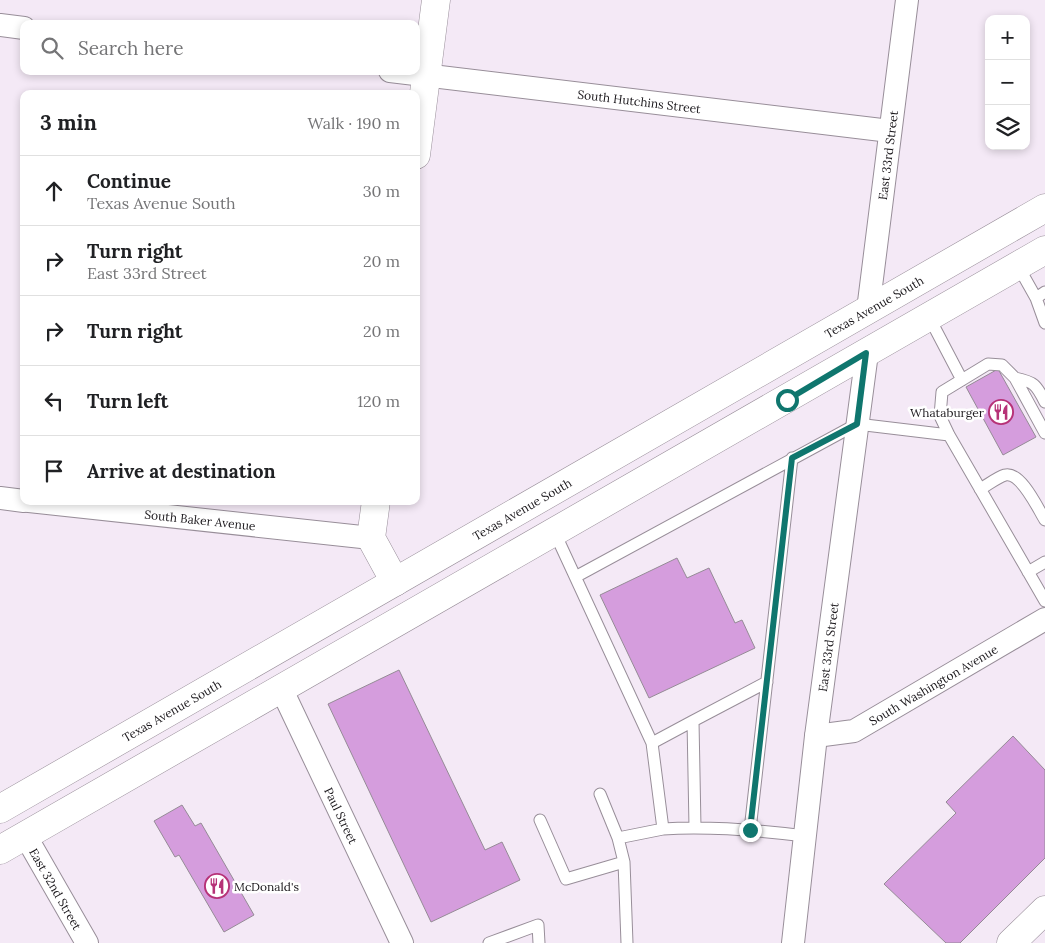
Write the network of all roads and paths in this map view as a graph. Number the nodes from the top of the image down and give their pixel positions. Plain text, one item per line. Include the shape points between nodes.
1 (436, 0) edge
2 (907, 0) edge
3 (0, 25) edge
4 (20, 28) edge
5 (419, 75) edge
6 (426, 76) junction
7 (420, 124) edge
8 (890, 131) junction
9 (1045, 208) edge
10 (1045, 226) edge
11 (1045, 250) edge
12 (1018, 266) junction
13 (1041, 295) edge
14 (868, 310) junction
15 (929, 317) junction
16 (1045, 323) edge
17 (866, 353) junction
18 (1014, 378) junction
19 (962, 380) junction
20 (1045, 402) edge
21 (857, 424) junction
22 (949, 434) junction
23 (1045, 434) edge
24 (792, 458) junction
25 (980, 489) junction
26 (0, 498) edge
27 (20, 500) edge
28 (67, 505) edge
29 (376, 505) edge
30 (1045, 520) edge
31 (554, 531) junction
32 (372, 538) junction
33 (1045, 562) edge
34 (1028, 572) junction
35 (577, 576) junction
36 (394, 582) junction
37 (1045, 601) edge
38 (1045, 619) edge
39 (767, 682) junction
40 (281, 688) junction
41 (693, 721) junction
42 (816, 736) junction
43 (652, 743) junction
44 (151, 764) junction
45 (600, 794) dead end
46 (0, 809) edge
47 (540, 820) dead end
48 (695, 827) junction
49 (663, 829) junction
50 (750, 830) junction
51 (25, 835) junction
52 (805, 836) junction
53 (618, 838) junction
54 (0, 850) edge
55 (624, 862) junction
56 (1045, 910) edge
57 (87, 943) edge
58 (402, 943) edge
59 (489, 943) edge
60 (539, 943) edge
61 (627, 943) edge
62 (793, 943) edge
63 (1011, 943) edge

1 - 6 main road
2 - 8 street, East 33rd Street
3 - 4 street
5 - 6 street, South Hutchins Street
6 - 7 main road
6 - 8 street, South Hutchins Street
8 - 14 street, East 33rd Street
9 - 14 main road, Texas Avenue South
10 - 17 main road via 868,332
11 - 12 main road
12 - 13 lane
12 - 15 main road
13 - 16 lane
14 - 36 main road, Texas Avenue South
15 - 17 main road
15 - 19 lane
17 - 21 street, East 33rd Street
17 - 31 main road
18 - 19 lane via 1002,365 988,364
18 - 20 lane via 1032,382
18 - 23 lane
19 - 22 lane via 942,392 940,416
21 - 22 lane
21 - 24 lane
21 - 42 street, East 33rd Street
22 - 25 lane
24 - 35 lane
24 - 39 lane
25 - 30 lane via 1011,475 1020,480
25 - 34 lane
26 - 27 street
28 - 32 street, South Baker Avenue
29 - 32 main road
31 - 35 lane
31 - 40 main road
32 - 36 main road
33 - 34 lane
34 - 37 lane
35 - 43 lane
36 - 44 main road via 382,603 368,618 172,731
36 - 46 main road, Texas Avenue South
38 - 42 street, South Washington Avenue via 854,731
39 - 41 lane
39 - 50 lane
40 - 44 main road
40 - 58 street, Paul Street
41 - 43 lane
41 - 48 lane
42 - 52 street, East 33rd Street
43 - 49 lane
44 - 51 main road
45 - 53 lane
47 - 55 lane via 566,879
48 - 49 lane
48 - 50 lane
49 - 53 lane
50 - 52 lane
51 - 54 main road
51 - 57 street, East 32nd Street
52 - 62 street, East 33rd Street
53 - 55 lane
55 - 61 lane
56 - 63 main road
59 - 60 lane via 538,925

